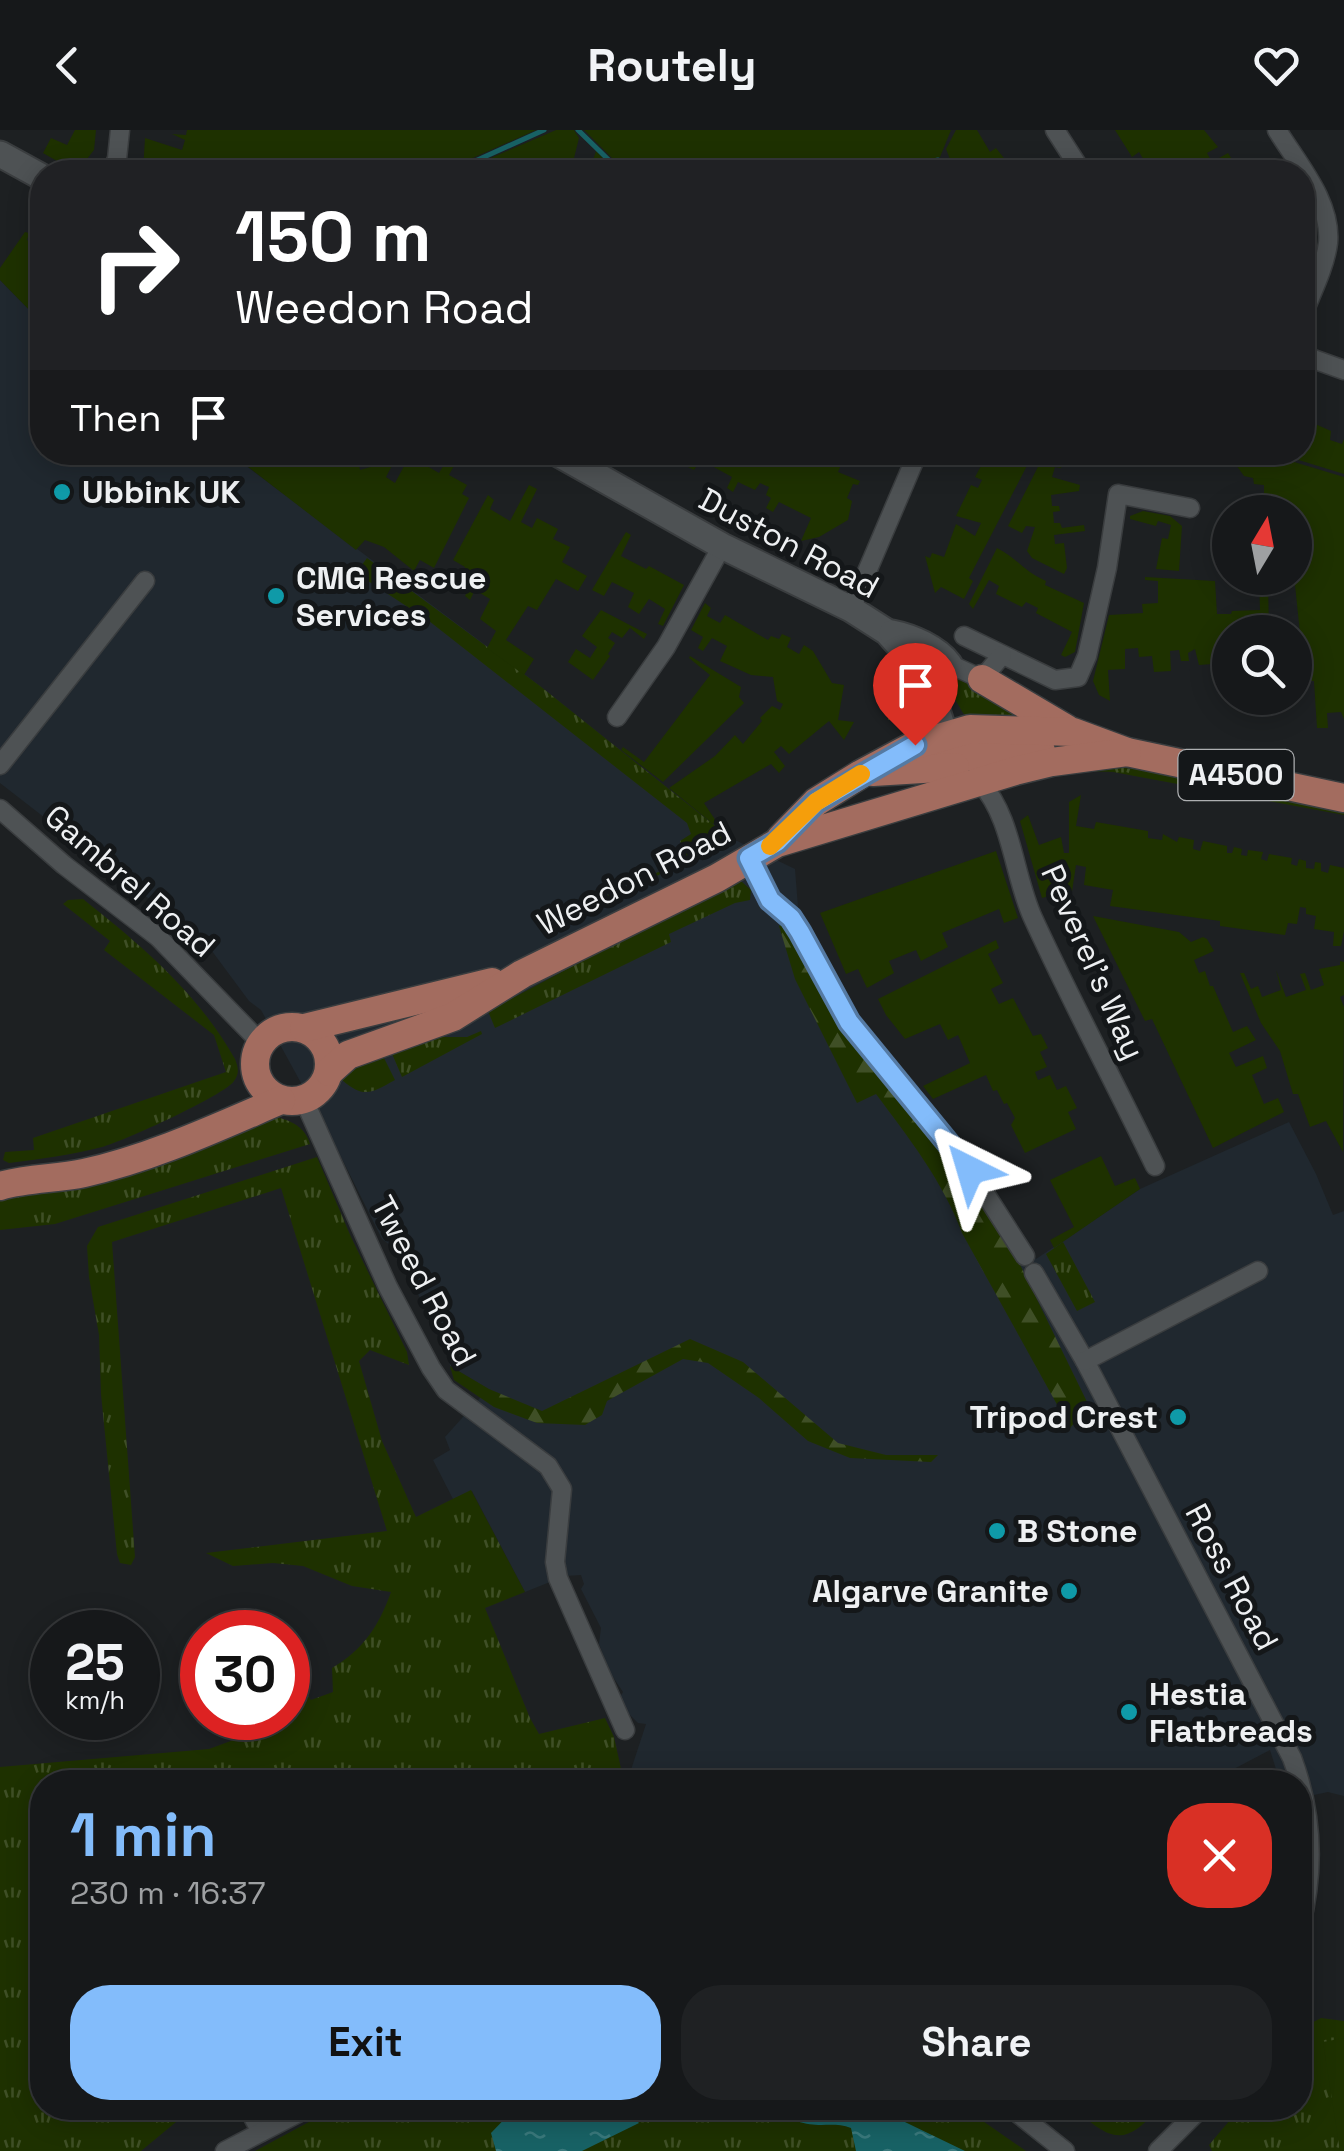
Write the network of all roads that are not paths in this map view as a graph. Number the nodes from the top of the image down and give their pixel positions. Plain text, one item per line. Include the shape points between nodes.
1 (120, 130) edge
2 (1055, 130) edge
3 (1277, 130) edge
4 (0, 154) edge
5 (117, 160) edge
6 (1074, 160) edge
7 (1295, 160) edge
8 (30, 170) edge
9 (1315, 192) edge
10 (1315, 282) edge
11 (1315, 360) edge
12 (1344, 370) edge
13 (578, 465) edge
14 (912, 465) edge
15 (1190, 508) dead end
16 (722, 546) junction
17 (145, 581) dead end
18 (850, 609) junction
19 (964, 636) dead end
20 (1002, 655) junction
21 (933, 671) junction
22 (982, 679) junction
23 (617, 717) dead end
24 (1073, 732) junction
25 (943, 745) junction
26 (1127, 752) junction
27 (0, 764) edge
28 (859, 775) junction
29 (980, 782) junction
30 (1344, 798) edge
31 (919, 800) junction
32 (0, 809) edge
33 (870, 813) junction
34 (777, 842) junction
35 (749, 858) junction
36 (522, 974) junction
37 (304, 1028) junction
38 (261, 1042) junction
39 (329, 1072) junction
40 (256, 1075) junction
41 (293, 1100) junction
42 (200, 1132) junction
43 (1155, 1166) dead end
44 (7, 1181) edge
45 (1258, 1271) dead end
46 (1086, 1361) junction
47 (625, 1730) dead end
48 (1296, 1770) edge
49 (254, 2120) edge
50 (284, 2120) edge
51 (1026, 2120) edge
52 (1189, 2120) edge
53 (261, 2132) junction
54 (225, 2151) edge
55 (1065, 2151) edge
56 (1158, 2151) edge

1 - 5 street
2 - 6 street
3 - 7 street
4 - 8 street
9 - 10 street via 1328,228
11 - 12 street
13 - 16 street, Duston Road
14 - 18 street
15 - 20 street via 1115,485 1107,568 1078,677 1055,680
16 - 18 street, Duston Road
16 - 23 street via 666,647
17 - 27 street
18 - 21 street, Duston Road via 944,657
19 - 20 street
20 - 22 street
21 - 22 street
21 - 25 street
22 - 24 main road
24 - 25 main road, Weedon Road
24 - 26 main road, Weedon Road
25 - 26 main road via 962,758
25 - 28 main road, Weedon Road
25 - 29 main road
25 - 31 main road via 935,786
26 - 29 main road, Weedon Road via 1052,762
26 - 30 main road, Weedon Road / A4500
28 - 33 main road
28 - 34 main road, Weedon Road via 816,802
29 - 31 main road, Weedon Road
29 - 43 street, Peverel's Way via 1006,830 1032,917
31 - 33 main road, Weedon Road
32 - 38 street, Gambrel Road via 158,936
33 - 34 main road, Weedon Road
34 - 35 main road, Weedon Road
35 - 36 main road, Weedon Road
35 - 46 street, Ross Road via 770,900 800,932 849,1022 970,1170
36 - 37 main road, Weedon Road
36 - 39 main road, Weedon Road via 453,1018 348,1055
37 - 38 main road via 280,1028
37 - 39 main road via 322,1041
38 - 40 main road
39 - 41 main road via 318,1091
40 - 41 main road via 262,1086
40 - 42 main road via 248,1092
41 - 42 main road
41 - 47 street, Tweed Road via 446,1390 548,1466 562,1488 558,1578
42 - 44 main road via 82,1173
45 - 46 street
46 - 48 street, Ross Road
49 - 53 street
50 - 53 street
51 - 55 street
52 - 56 street
53 - 54 street

